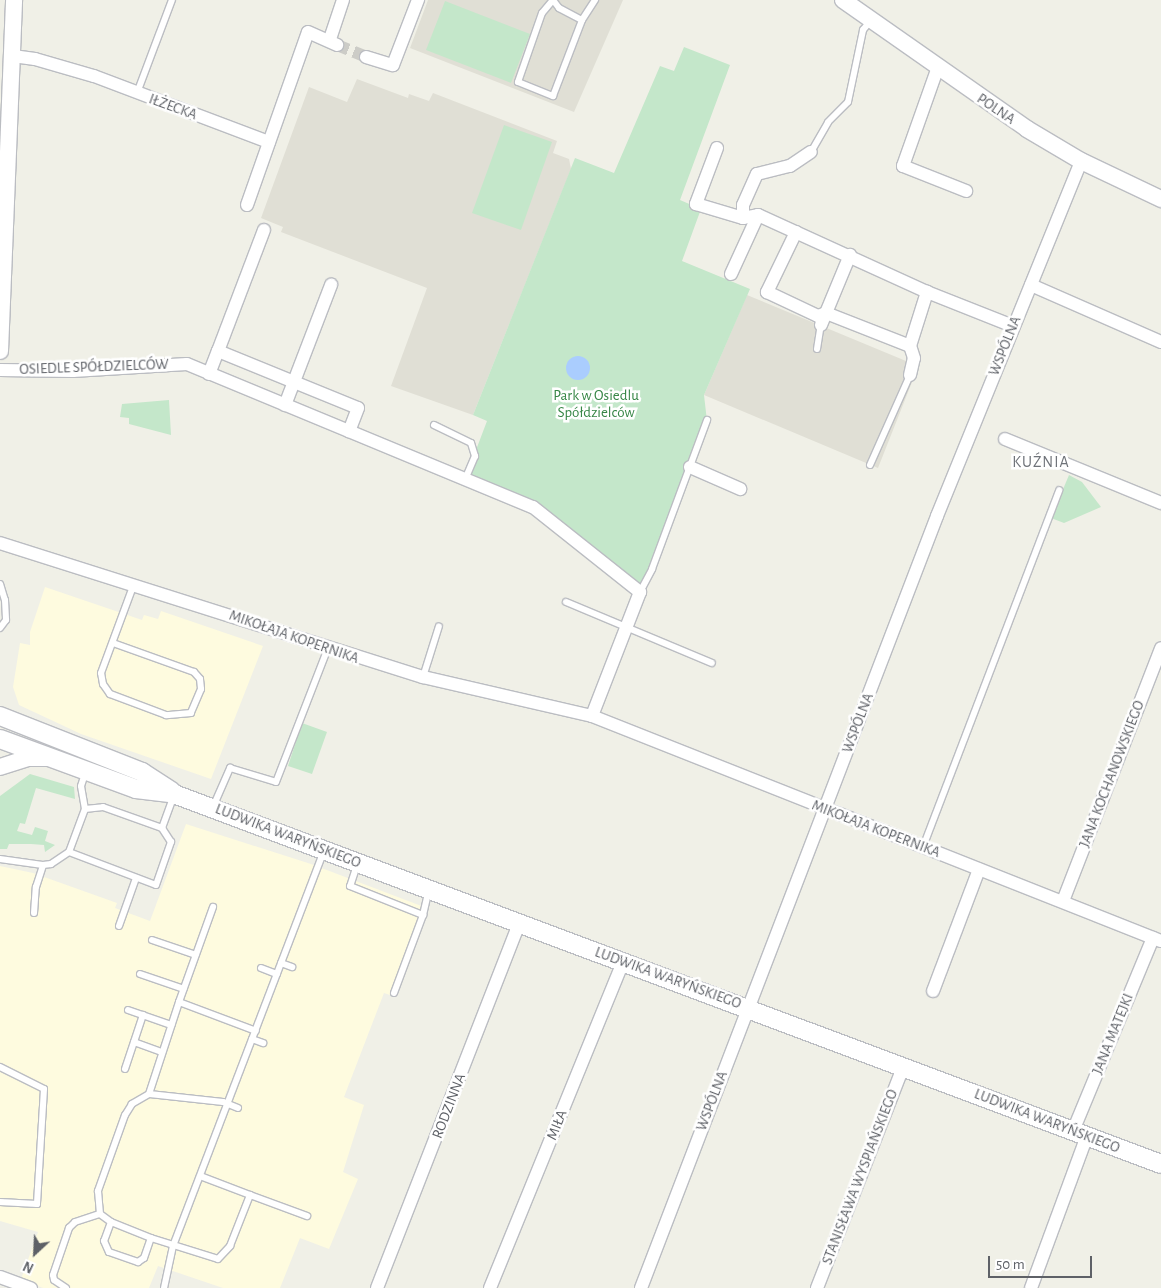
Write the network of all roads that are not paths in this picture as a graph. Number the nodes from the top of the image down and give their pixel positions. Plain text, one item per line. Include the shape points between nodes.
1 (14, 0) edge
2 (172, 0) edge
3 (343, 0) edge
4 (418, 0) edge
5 (553, 0) edge
6 (595, 0) edge
7 (843, 0) edge
8 (872, 19) junction
9 (582, 20) junction
10 (13, 56) junction
11 (366, 57) tunnel mouth
12 (938, 68) junction
13 (137, 93) junction
14 (269, 142) junction
15 (718, 148) dead end
16 (811, 152) joint
17 (1081, 162) junction
18 (966, 191) dead end
19 (1161, 199) edge
20 (247, 205) dead end
21 (758, 215) junction
22 (743, 218) junction
23 (264, 230) dead end
24 (796, 232) junction
25 (850, 255) junction
26 (731, 274) dead end
27 (331, 285) dead end
28 (1031, 286) junction
29 (927, 292) junction
30 (826, 312) junction
31 (821, 325) joint
32 (1013, 326) junction
33 (1161, 342) edge
34 (910, 346) junction
35 (817, 349) dead end
36 (218, 351) junction
37 (0, 352) edge
38 (0, 370) edge
39 (209, 374) junction
40 (910, 375) joint
41 (293, 381) junction
42 (285, 405) junction
43 (707, 420) dead end
44 (434, 425) dead end
45 (349, 431) junction
46 (1005, 440) dead end
47 (870, 465) dead end
48 (690, 468) junction
49 (464, 479) junction
50 (740, 489) dead end
51 (1060, 490) dead end
52 (1161, 504) edge
53 (0, 543) edge
54 (0, 584) edge
55 (134, 584) junction
56 (640, 592) junction
57 (566, 602) dead end
58 (439, 626) dead end
59 (626, 626) junction
60 (0, 628) edge
61 (113, 643) junction
62 (328, 648) junction
63 (1161, 648) edge
64 (712, 663) dead end
65 (423, 678) junction
66 (0, 716) edge
67 (592, 716) junction
68 (0, 739) edge
69 (50, 758) junction
70 (0, 768) edge
71 (86, 771) junction
72 (174, 794) junction
73 (212, 808) junction
74 (85, 809) junction
75 (824, 809) junction
76 (162, 828) junction
77 (923, 847) junction
78 (324, 850) junction
79 (68, 852) junction
80 (0, 859) edge
81 (358, 863) junction
82 (43, 866) junction
83 (980, 869) junction
84 (136, 878) junction
85 (429, 889) junction
86 (1063, 901) junction
87 (213, 907) dead end
88 (34, 913) dead end
89 (423, 915) junction
90 (519, 923) junction
91 (119, 926) dead end
92 (1157, 939) edge
93 (152, 940) dead end
94 (196, 955) junction
95 (623, 962) junction
96 (281, 963) junction
97 (292, 967) dead end
98 (261, 968) dead end
99 (140, 974) dead end
100 (277, 974) junction
101 (184, 990) junction
102 (933, 990) dead end
103 (394, 993) dead end
104 (180, 1002) junction
105 (747, 1008) junction
106 (128, 1010) dead end
107 (143, 1015) junction
108 (171, 1025) junction
109 (256, 1031) junction
110 (252, 1039) junction
111 (134, 1042) junction
112 (263, 1043) dead end
113 (162, 1052) junction
114 (0, 1067) edge
115 (903, 1067) junction
116 (125, 1069) dead end
117 (150, 1094) junction
118 (228, 1104) junction
119 (238, 1108) dead end
120 (1080, 1133) junction
121 (1161, 1164) edge
122 (200, 1176) junction
123 (250, 1195) junction
124 (0, 1202) edge
125 (100, 1214) junction
126 (307, 1216) dead end
127 (111, 1222) junction
128 (151, 1238) junction
129 (174, 1246) junction
130 (0, 1277) edge
131 (31, 1288) edge
132 (66, 1288) edge
133 (164, 1288) edge
134 (377, 1288) edge
135 (490, 1288) edge
136 (641, 1288) edge
137 (817, 1288) edge
138 (1031, 1288) edge

1 - 10 street
2 - 13 lane
3 - 14 street via 333,42 308,32
4 - 11 street via 392,65
5 - 9 lane via 559,8
5 - 9 lane via 542,13 518,82 553,96
6 - 9 lane
7 - 8 street, POLNA
8 - 12 street, POLNA
8 - 16 lane via 863,30 848,102 828,122
10 - 13 street, IŁŻECKA via 52,63
10 - 37 street
12 - 17 street, POLNA
12 - 18 street via 904,166
13 - 14 street, IŁŻECKA
14 - 20 street
15 - 22 street via 696,204
16 - 22 street via 790,166 757,174 743,205
17 - 19 street, POLNA
17 - 28 street, WSPÓLNA
21 - 22 street
21 - 24 street
21 - 26 street
23 - 36 street
24 - 25 street
24 - 30 street via 767,292 818,316
25 - 29 street
25 - 30 street
27 - 41 street
28 - 32 street, WSPÓLNA
28 - 33 street
29 - 32 street
29 - 34 street
30 - 31 street
30 - 34 street
31 - 35 lane
32 - 75 street, WSPÓLNA
34 - 40 street via 914,358
36 - 39 street
36 - 41 street
38 - 39 street, OSIEDLE SPÓŁDZIELCÓW via 73,371 187,364
39 - 42 street
40 - 47 lane
41 - 42 street
41 - 45 street via 358,408
42 - 45 street
43 - 48 lane
44 - 49 lane via 471,443 474,456
45 - 49 street
46 - 52 street
48 - 50 street
48 - 56 lane
49 - 56 street via 533,507
51 - 77 lane
53 - 55 street, MIKOŁAJA KOPERNIKA
54 - 60 lane via 6,620
55 - 61 lane
55 - 62 street, MIKOŁAJA KOPERNIKA
56 - 59 street
57 - 59 lane
58 - 65 lane
59 - 64 lane
59 - 67 street
61 - 61 lane via 101,673 110,694 166,715 191,713 201,689 200,679 194,672
62 - 65 street, MIKOŁAJA KOPERNIKA
62 - 73 lane via 276,782 230,768
63 - 86 street, JANA KOCHANOWSKIEGO
65 - 67 street, MIKOŁAJA KOPERNIKA
66 - 72 main road, LUDWIKA WARYŃSKIEGO via 142,772
67 - 75 street, MIKOŁAJA KOPERNIKA
68 - 69 main road, LUDWIKA WARYŃSKIEGO
69 - 70 street, LUDWIKA WARYŃSKIEGO via 28,758
69 - 71 main road, LUDWIKA WARYŃSKIEGO
71 - 72 main road, LUDWIKA WARYŃSKIEGO via 136,789
71 - 74 lane via 81,786
72 - 73 main road, LUDWIKA WARYŃSKIEGO
72 - 76 lane
73 - 78 main road, LUDWIKA WARYŃSKIEGO
74 - 76 lane via 103,807
74 - 79 lane
75 - 77 street, MIKOŁAJA KOPERNIKA
75 - 105 street, WSPÓLNA
76 - 84 lane via 171,842 156,885
77 - 83 street, MIKOŁAJA KOPERNIKA
78 - 81 main road, LUDWIKA WARYŃSKIEGO
78 - 96 lane
79 - 82 lane via 60,860
79 - 84 lane
80 - 82 lane
81 - 85 main road, LUDWIKA WARYŃSKIEGO
81 - 89 lane via 350,886
82 - 88 lane via 36,887
83 - 86 street, MIKOŁAJA KOPERNIKA
83 - 102 street
84 - 91 lane
85 - 89 lane
85 - 90 main road, LUDWIKA WARYŃSKIEGO
86 - 92 street, MIKOŁAJA KOPERNIKA
87 - 94 lane
89 - 103 lane
90 - 95 main road, LUDWIKA WARYŃSKIEGO
90 - 134 street, RODZINNA
92 - 120 street, JANA MATEJKI
93 - 94 lane
94 - 101 lane
95 - 105 main road, LUDWIKA WARYŃSKIEGO
95 - 135 street, MIŁA
96 - 97 lane
96 - 100 lane
98 - 100 lane
99 - 101 lane
100 - 109 lane
101 - 104 lane
104 - 108 lane
104 - 109 lane
105 - 115 main road, LUDWIKA WARYŃSKIEGO
105 - 136 street, WSPÓLNA
106 - 107 lane
107 - 108 lane
107 - 111 lane
108 - 113 lane
109 - 110 lane
110 - 112 lane
110 - 118 lane
111 - 113 lane
111 - 116 lane
113 - 117 lane
114 - 124 lane via 44,1089 37,1204
115 - 120 main road, LUDWIKA WARYŃSKIEGO
115 - 137 street, STANISŁAWA WYSPIAŃSKIEGO
117 - 118 lane
117 - 125 lane via 132,1104 125,1115 98,1191
118 - 119 lane
118 - 122 lane
120 - 121 main road, LUDWIKA WARYŃSKIEGO
120 - 138 street, JANA MATEJKI
122 - 123 lane
122 - 129 lane
123 - 126 lane
123 - 129 lane via 230,1246 218,1259
125 - 127 lane
125 - 132 lane via 75,1222 69,1228 53,1275 54,1280
127 - 128 lane
127 - 128 lane via 104,1241 109,1252 138,1262 144,1258
128 - 129 lane
129 - 133 lane
130 - 131 street

